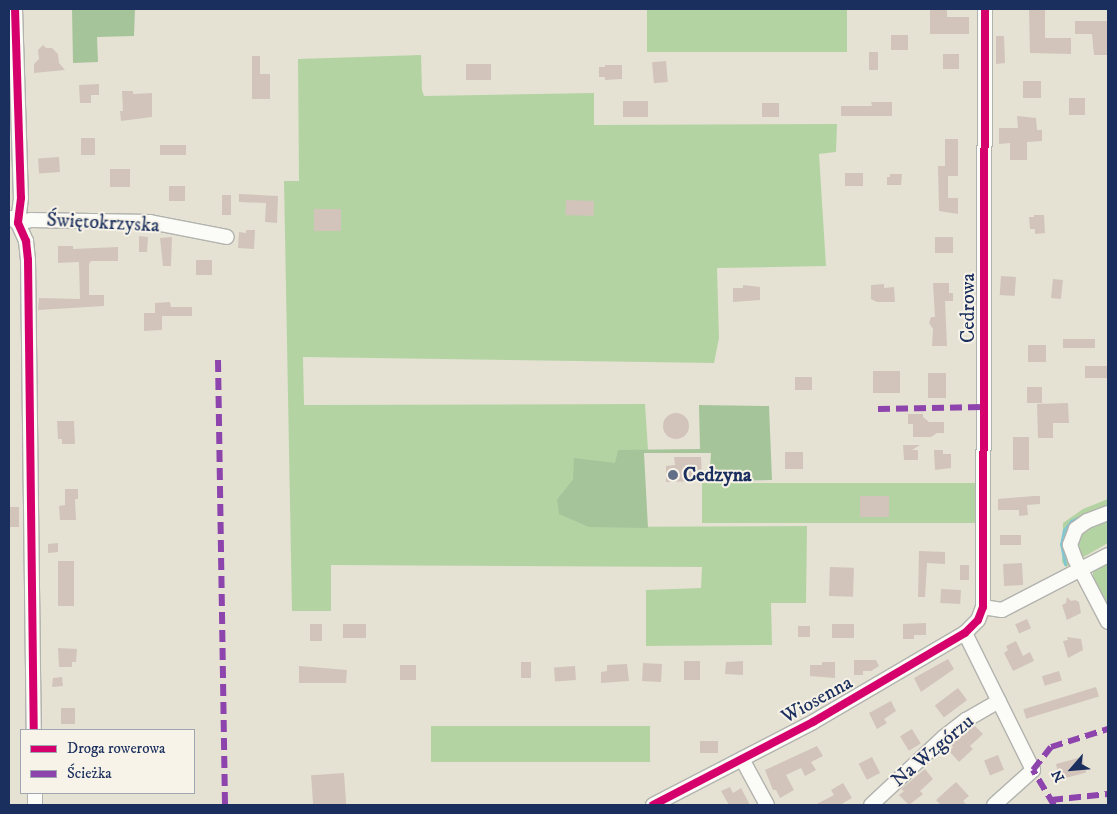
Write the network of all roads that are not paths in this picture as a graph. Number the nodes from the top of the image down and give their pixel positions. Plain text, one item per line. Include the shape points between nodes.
1 (15, 9) edge
2 (985, 9) edge
3 (13, 220) edge
4 (227, 238) dead end
5 (1108, 513) edge
6 (1108, 555) edge
7 (1081, 570) junction
8 (1108, 590) edge
9 (1094, 594) junction
10 (983, 607) junction
11 (1108, 622) edge
12 (966, 633) junction
13 (1000, 702) junction
14 (34, 729) edge
15 (742, 759) junction
16 (653, 805) edge
17 (767, 805) edge
18 (871, 805) edge
19 (994, 805) edge

1 - 3 street via 21,198
2 - 10 street, Cedrowa
3 - 4 street, Świętokrzyska via 150,222
3 - 14 street via 26,242 28,260
5 - 7 street via 1087,521 1072,536 1070,544
6 - 7 street
7 - 9 street
7 - 10 street via 1002,610
8 - 9 street
9 - 11 street
10 - 12 street, Wiosenna via 978,620
12 - 13 street
12 - 15 street, Wiosenna via 813,722
13 - 18 street, Na Wzgórzu via 966,720 944,737
13 - 19 street via 1033,770
15 - 16 street, Wiosenna
15 - 17 street

